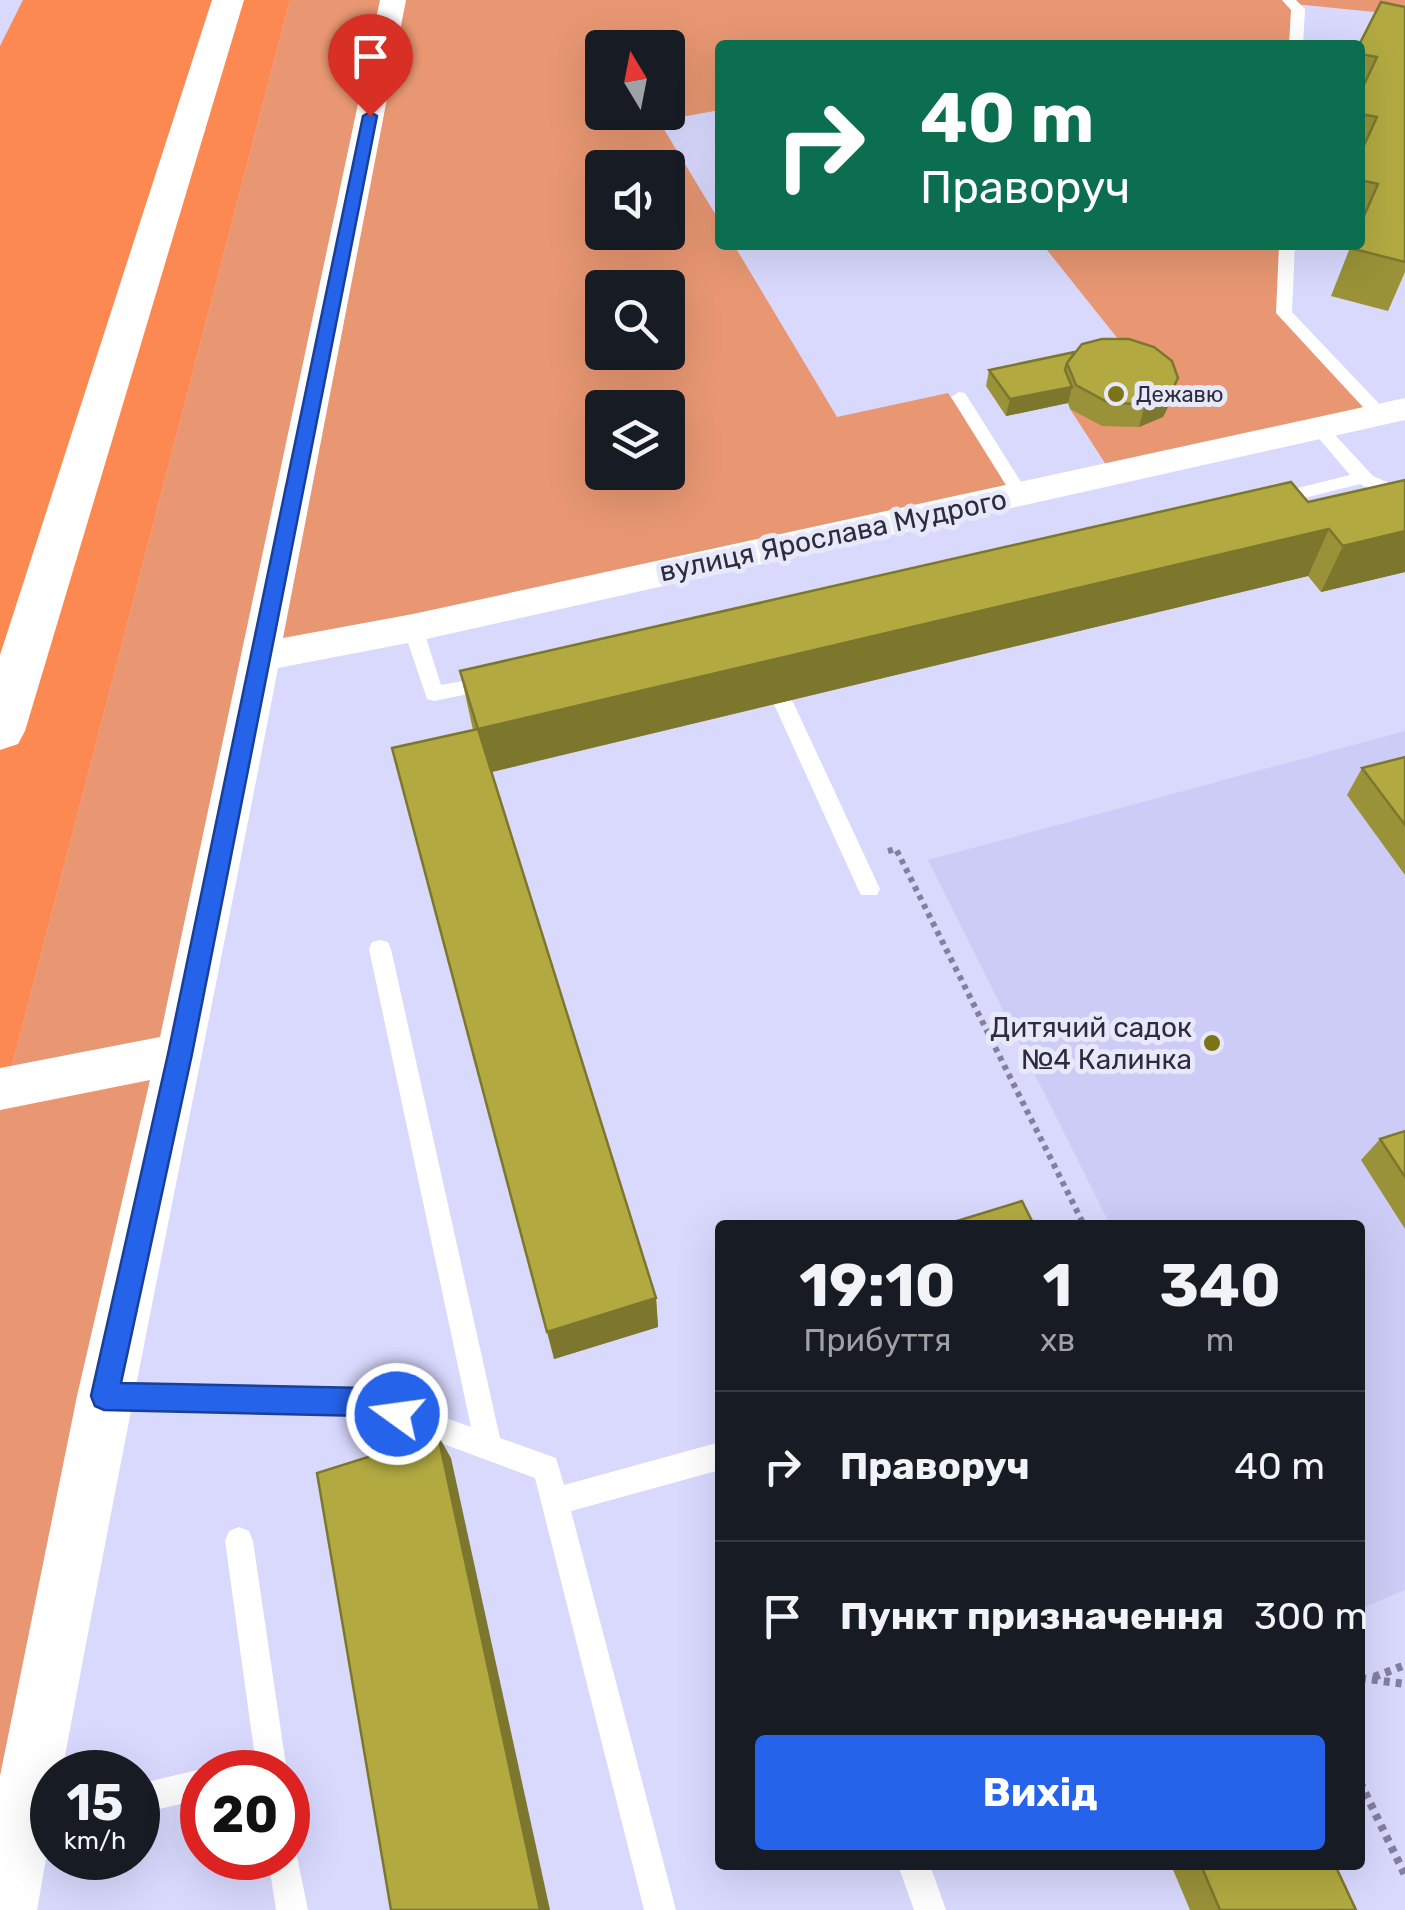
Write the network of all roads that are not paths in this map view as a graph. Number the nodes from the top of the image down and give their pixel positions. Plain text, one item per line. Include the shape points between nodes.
1 (228, 0) edge
2 (394, 0) edge
3 (1288, 0) edge
4 (1296, 40) edge
5 (1287, 250) edge
6 (959, 397) dead end
7 (1392, 412) edge
8 (1319, 428) junction
9 (1360, 478) junction
10 (1020, 494) junction
11 (1405, 496) edge
12 (1246, 506) edge
13 (412, 628) junction
14 (260, 657) junction
15 (508, 679) edge
16 (782, 702) edge
17 (0, 730) edge
18 (869, 889) dead end
19 (380, 949) dead end
20 (180, 1054) junction
21 (0, 1089) edge
22 (104, 1396) junction
23 (489, 1448) junction
24 (715, 1457) edge
25 (554, 1502) junction
26 (239, 1541) dead end
27 (49, 1750) edge
28 (262, 1750) edge
29 (30, 1844) edge
30 (916, 1870) edge
31 (287, 1880) edge
32 (5, 1910) edge
33 (292, 1910) edge
34 (660, 1910) edge
35 (930, 1910) edge

1 - 17 main road
2 - 14 street
3 - 4 lane via 1298,9
5 - 7 lane via 1284,313
6 - 10 lane
7 - 8 street, вулиця Ярослава Мудрого
8 - 9 lane
8 - 10 street, вулиця Ярослава Мудрого
9 - 11 lane
9 - 12 lane
10 - 13 street, вулиця Ярослава Мудрого
13 - 14 street, вулиця Ярослава Мудрого
13 - 15 lane via 434,694
14 - 20 street
16 - 18 lane
19 - 23 lane
20 - 21 street
20 - 22 street
22 - 23 lane via 366,1402
22 - 27 street
23 - 25 lane via 546,1468
24 - 25 lane
25 - 34 lane
26 - 28 lane
29 - 32 street
30 - 35 lane
31 - 33 lane

